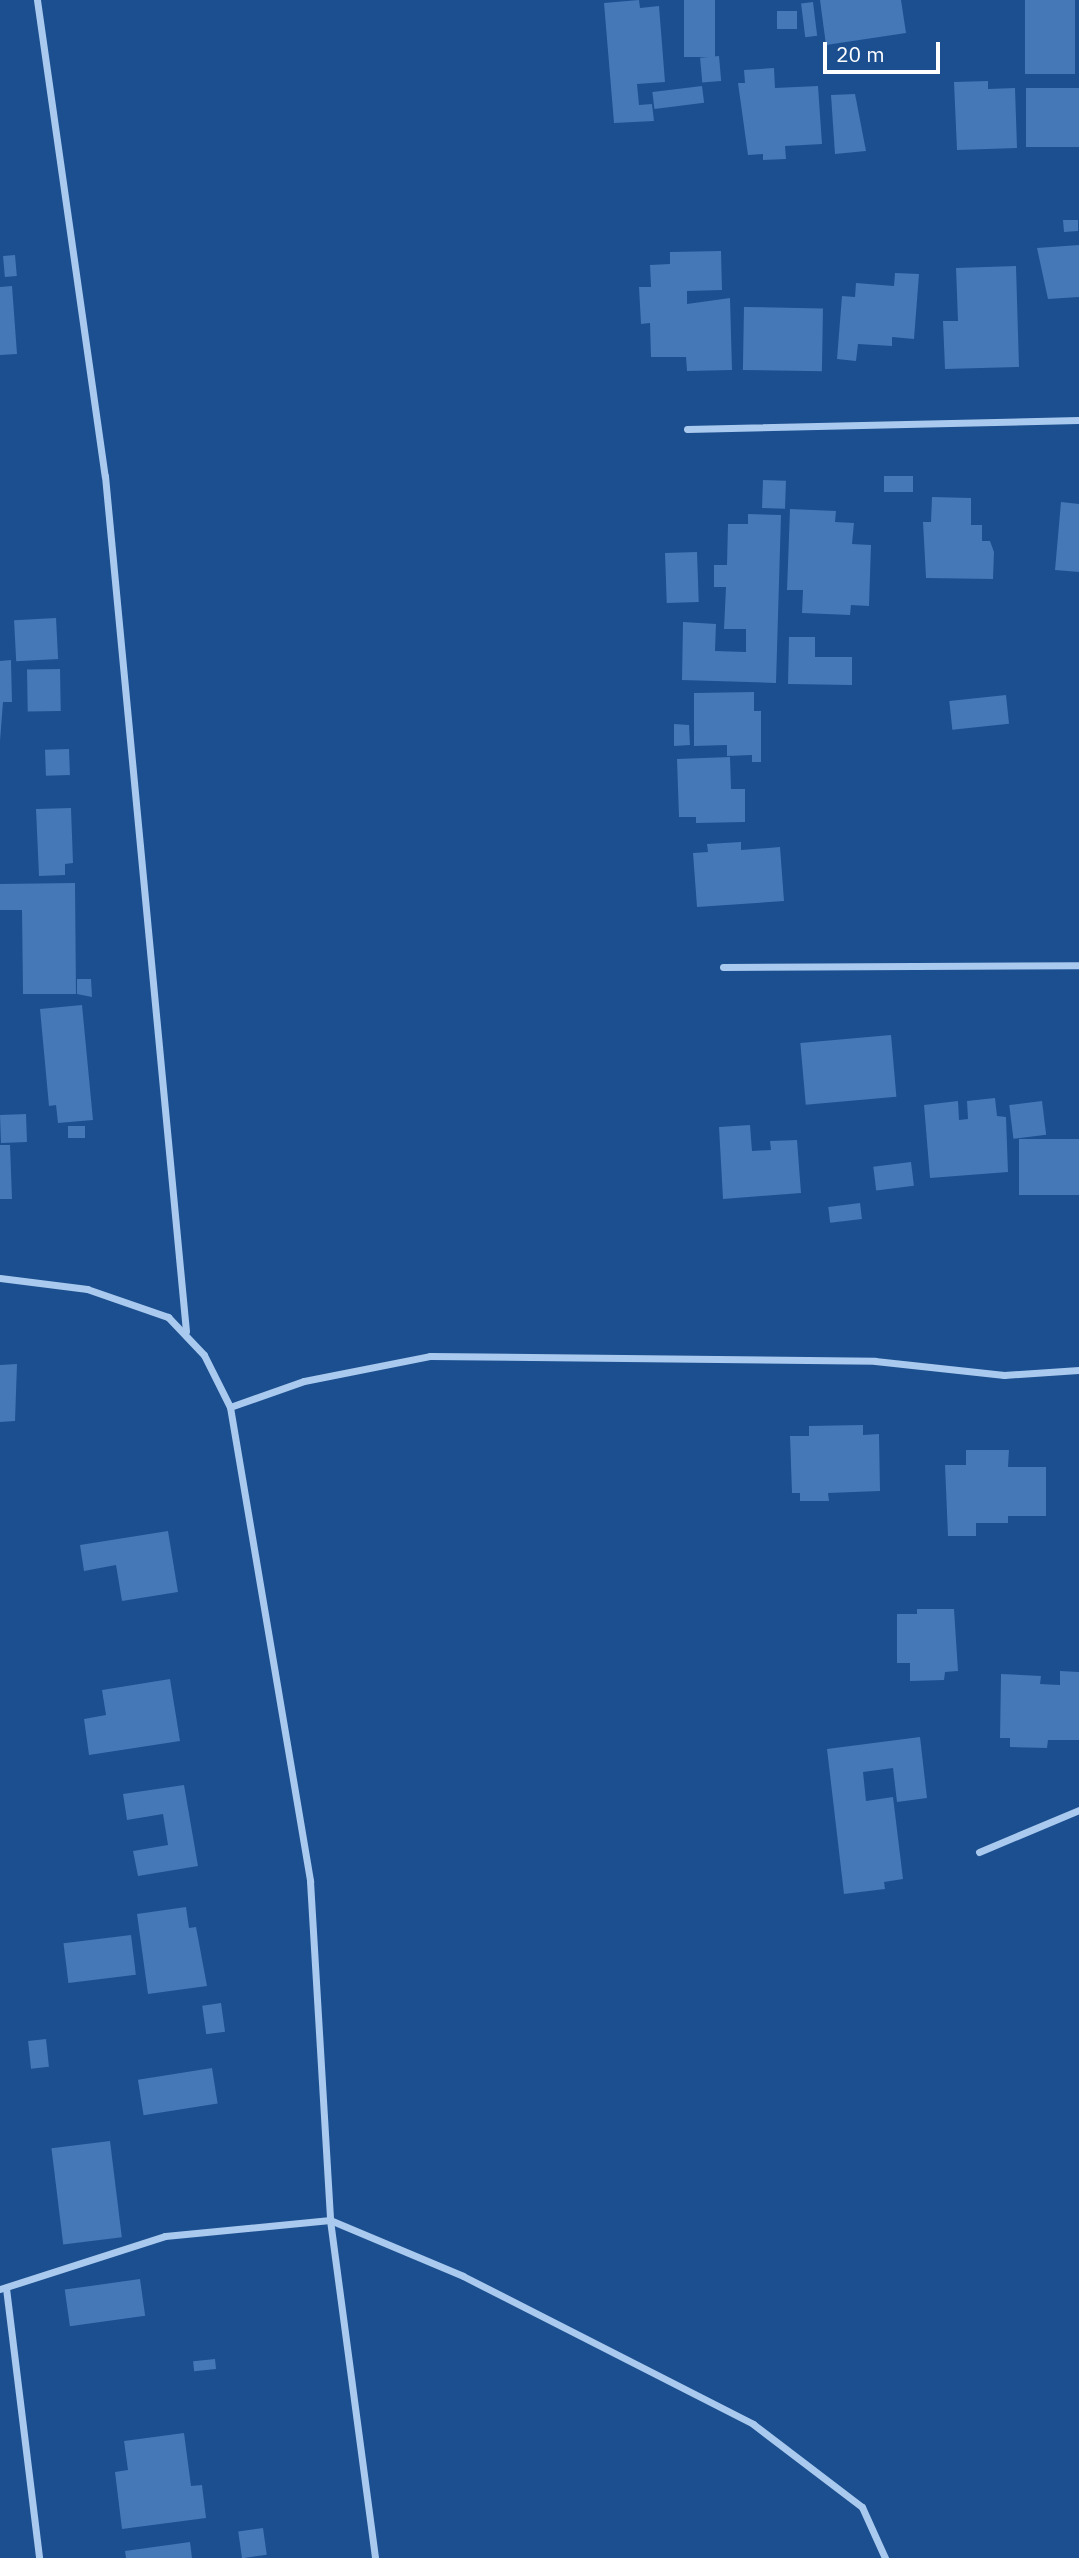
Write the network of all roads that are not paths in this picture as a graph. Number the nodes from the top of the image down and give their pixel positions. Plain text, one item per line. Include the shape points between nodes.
1 (37, 0) edge
2 (1079, 420) edge
3 (687, 429) dead end
4 (1079, 965) edge
5 (723, 967) dead end
6 (0, 1278) edge
7 (186, 1331) junction
8 (1079, 1370) edge
9 (230, 1407) junction
10 (1079, 1810) edge
11 (979, 1852) dead end
12 (330, 2220) junction
13 (3, 2289) edge
14 (39, 2558) edge
15 (375, 2558) edge
16 (884, 2558) edge

1 - 7 street via 105,476
2 - 3 street
4 - 5 street
6 - 7 street via 97,1292 148,1307
7 - 9 street
8 - 9 street via 1004,1375 875,1361 430,1356 304,1381
9 - 12 street via 310,1881
10 - 11 street
12 - 13 street via 165,2236
12 - 15 street
12 - 16 street via 463,2276 753,2424 862,2507
13 - 14 street

